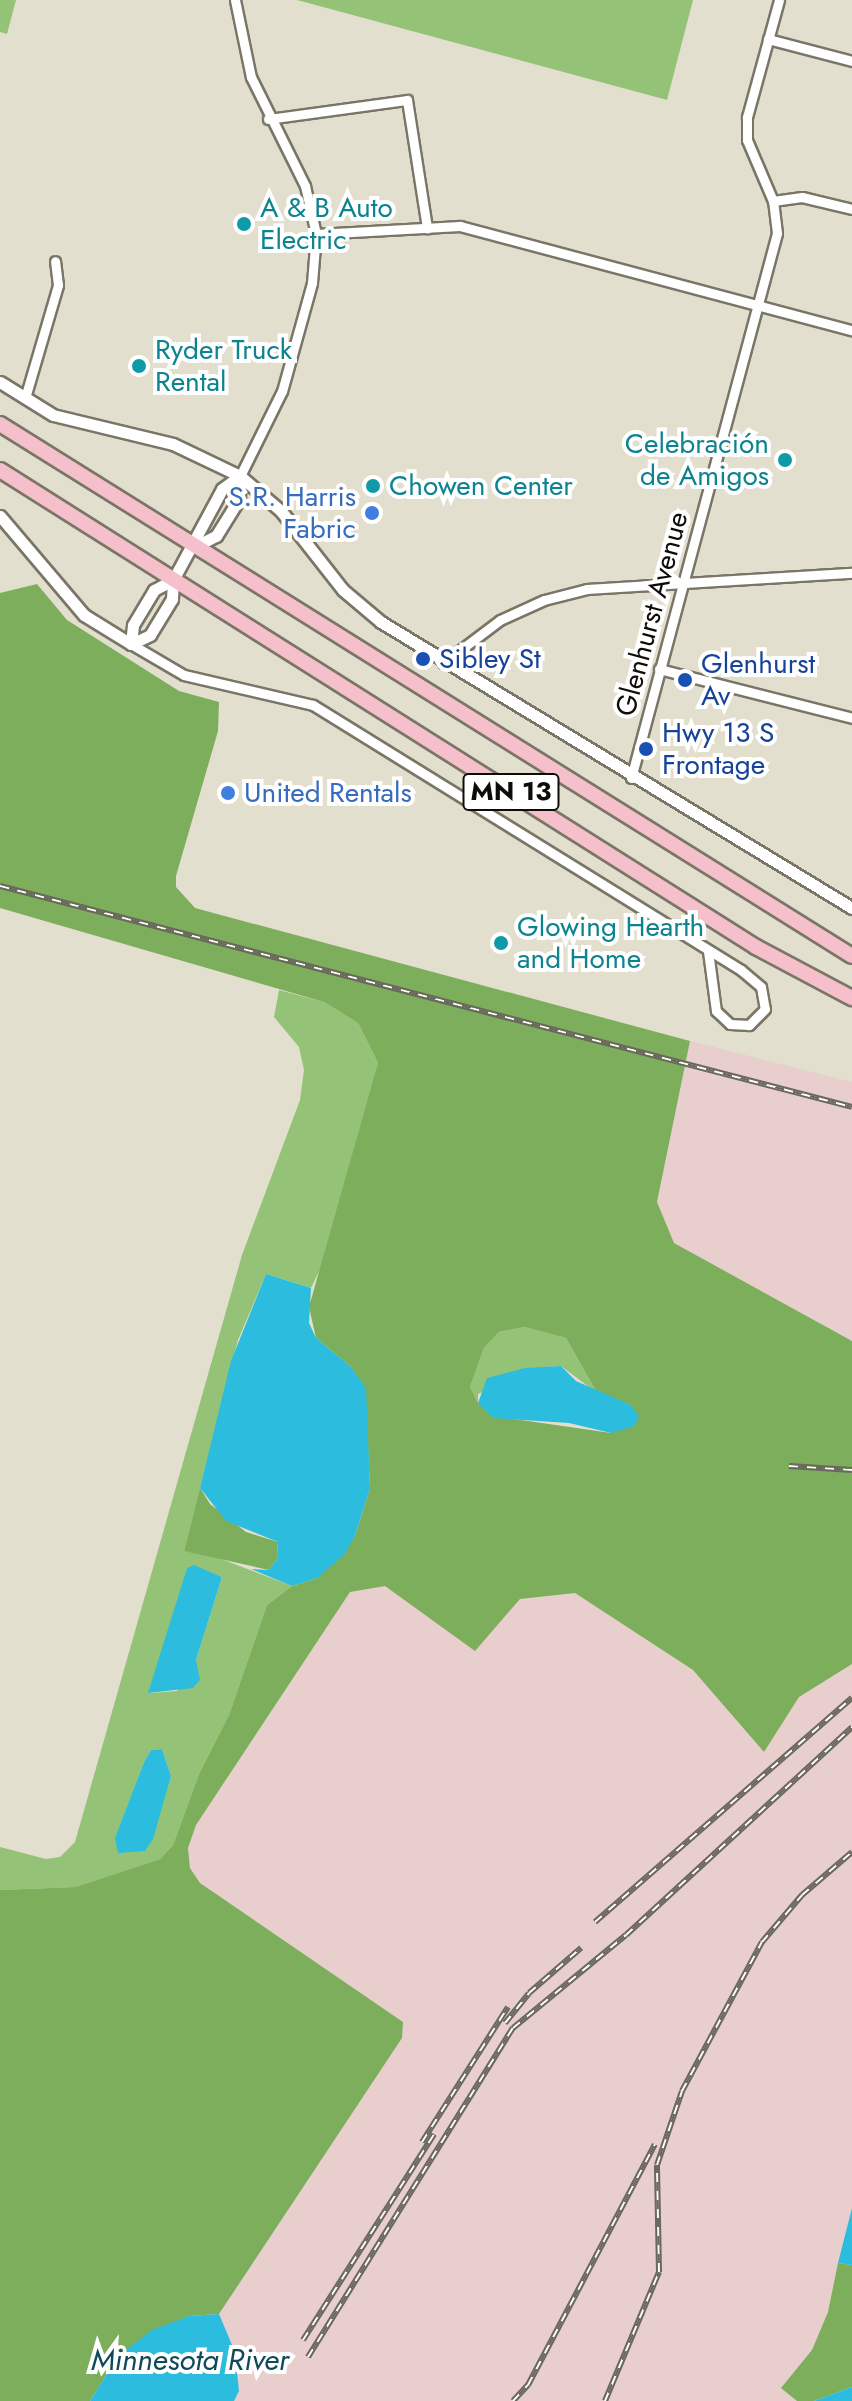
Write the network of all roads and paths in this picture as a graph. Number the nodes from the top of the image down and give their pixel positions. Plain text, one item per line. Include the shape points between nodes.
1 (235, 0) edge
2 (779, 0) edge
3 (768, 39) junction
4 (852, 61) edge
5 (268, 119) junction
6 (773, 201) junction
7 (852, 209) edge
8 (427, 228) junction
9 (316, 234) junction
10 (55, 261) dead end
11 (759, 305) junction
12 (852, 330) edge
13 (0, 382) edge
14 (25, 398) junction
15 (0, 424) edge
16 (0, 470) edge
17 (240, 476) junction
18 (0, 516) edge
19 (194, 547) junction
20 (852, 573) edge
21 (173, 580) junction
22 (682, 583) junction
23 (131, 644) junction
24 (443, 663) junction
25 (659, 669) junction
26 (852, 718) edge
27 (631, 778) junction
28 (852, 908) edge
29 (708, 951) junction
30 (852, 956) edge
31 (852, 998) edge

1 - 5 street via 251,77
2 - 3 street, Glenhurst Avenue
3 - 4 street
3 - 6 street, Glenhurst Avenue via 747,117 747,140
5 - 8 street via 407,100
5 - 9 street via 305,186
6 - 7 street via 802,197
6 - 11 street, Glenhurst Avenue via 777,233
8 - 9 street
8 - 11 street via 460,226
9 - 17 street via 312,283 282,391
10 - 14 street via 58,285
11 - 12 street
11 - 22 street, Glenhurst Avenue
13 - 14 street
14 - 17 street via 53,415 173,444
15 - 19 highway, MN 13
16 - 21 highway, MN 13
17 - 19 street via 222,489 198,527
17 - 19 street via 239,499 216,536
17 - 24 street via 309,541 343,590
18 - 23 street via 84,615
19 - 21 street
19 - 30 highway, MN 13
20 - 22 street
21 - 23 street via 154,590 133,625
21 - 23 street via 172,599 150,635
21 - 31 highway, MN 13 via 756,947
22 - 24 street via 587,589 544,600 500,620
22 - 25 street, Glenhurst Avenue
23 - 29 street via 184,675 313,705
24 - 27 street
25 - 26 street
25 - 27 street, Glenhurst Avenue
27 - 28 street
29 - 29 street via 716,1011 730,1024 749,1025 765,1009 761,987

